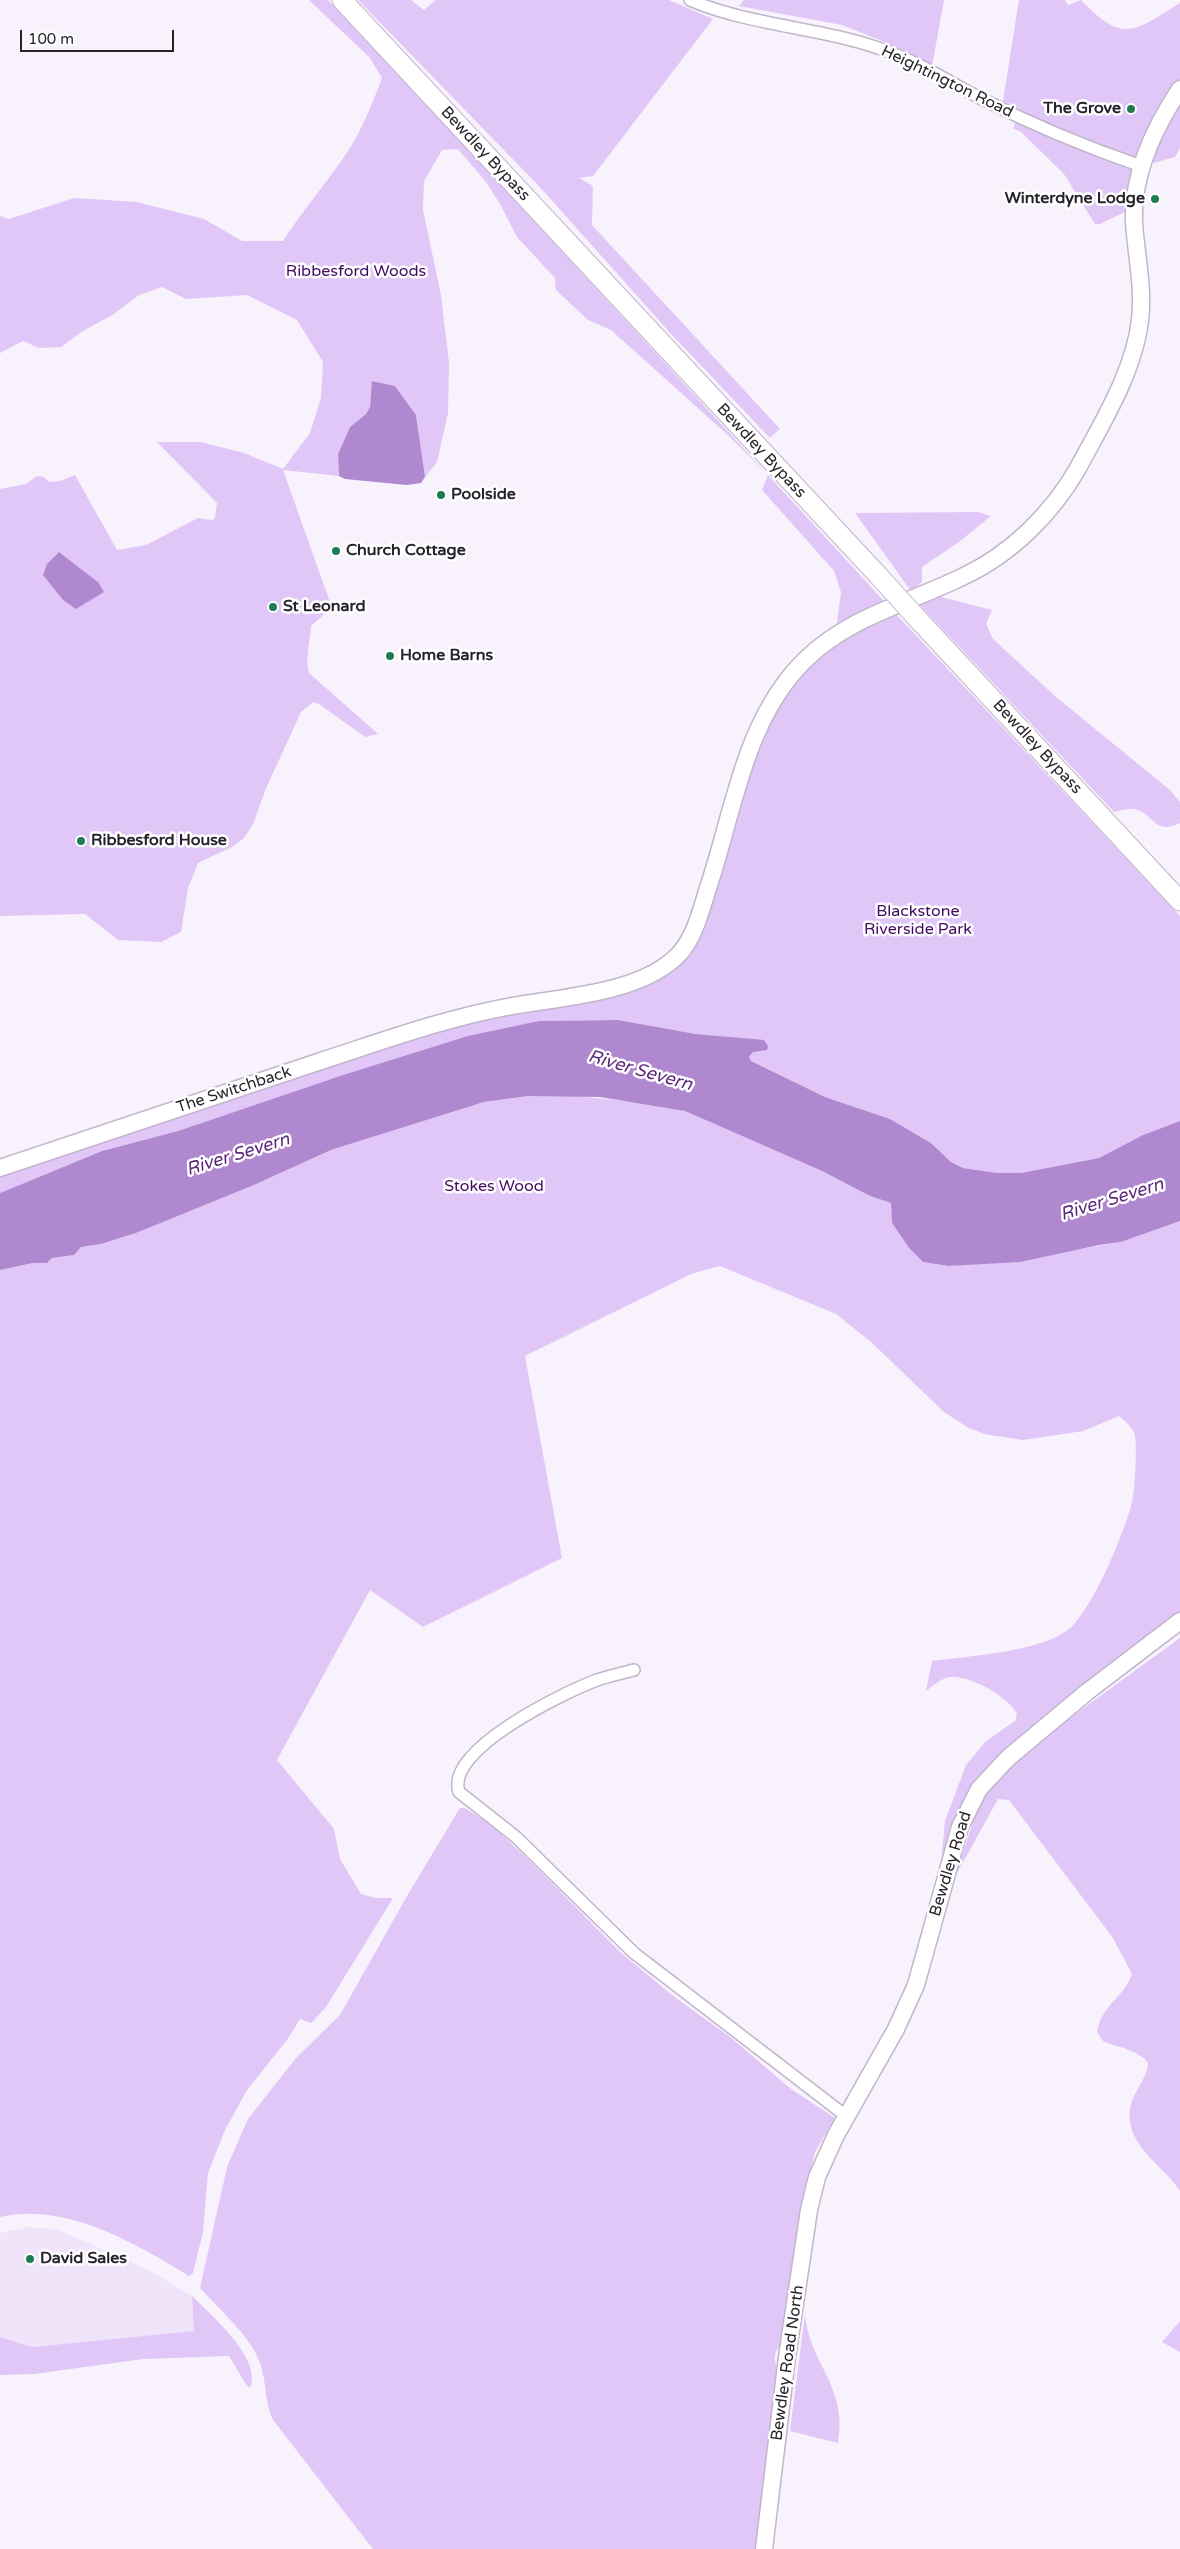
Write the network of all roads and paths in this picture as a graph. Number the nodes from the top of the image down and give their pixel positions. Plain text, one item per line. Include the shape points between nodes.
1 (342, 0) edge
2 (690, 0) edge
3 (1180, 89) edge
4 (1141, 166) junction
5 (1180, 901) edge
6 (0, 1168) edge
7 (1180, 1622) edge
8 (634, 1670) dead end
9 (846, 2116) junction
10 (817, 2177) joint
11 (764, 2549) edge

1 - 5 highway, Bewdley Bypass, bridge
2 - 4 street, Heightington Road via 747,19 819,32 883,50 912,61 981,99 1073,142
3 - 4 main road, The Switchback
4 - 6 main road, The Switchback via 1135,193 1134,223 1141,281 1140,320 1135,345 1120,384 1074,475 1034,526 1001,554 962,578 838,633 807,658 782,685 750,748 696,924 682,951 664,968 632,984 469,1013
7 - 9 main road, Bewdley Road via 1080,1698 1008,1758 979,1789 960,1827 916,1985 896,2029
8 - 9 street via 568,1693 498,1734 476,1751 460,1772 459,1792 516,1837 634,1953
9 - 10 main road, Bewdley Road
10 - 11 main road, Bewdley Road North via 809,2210 789,2348

